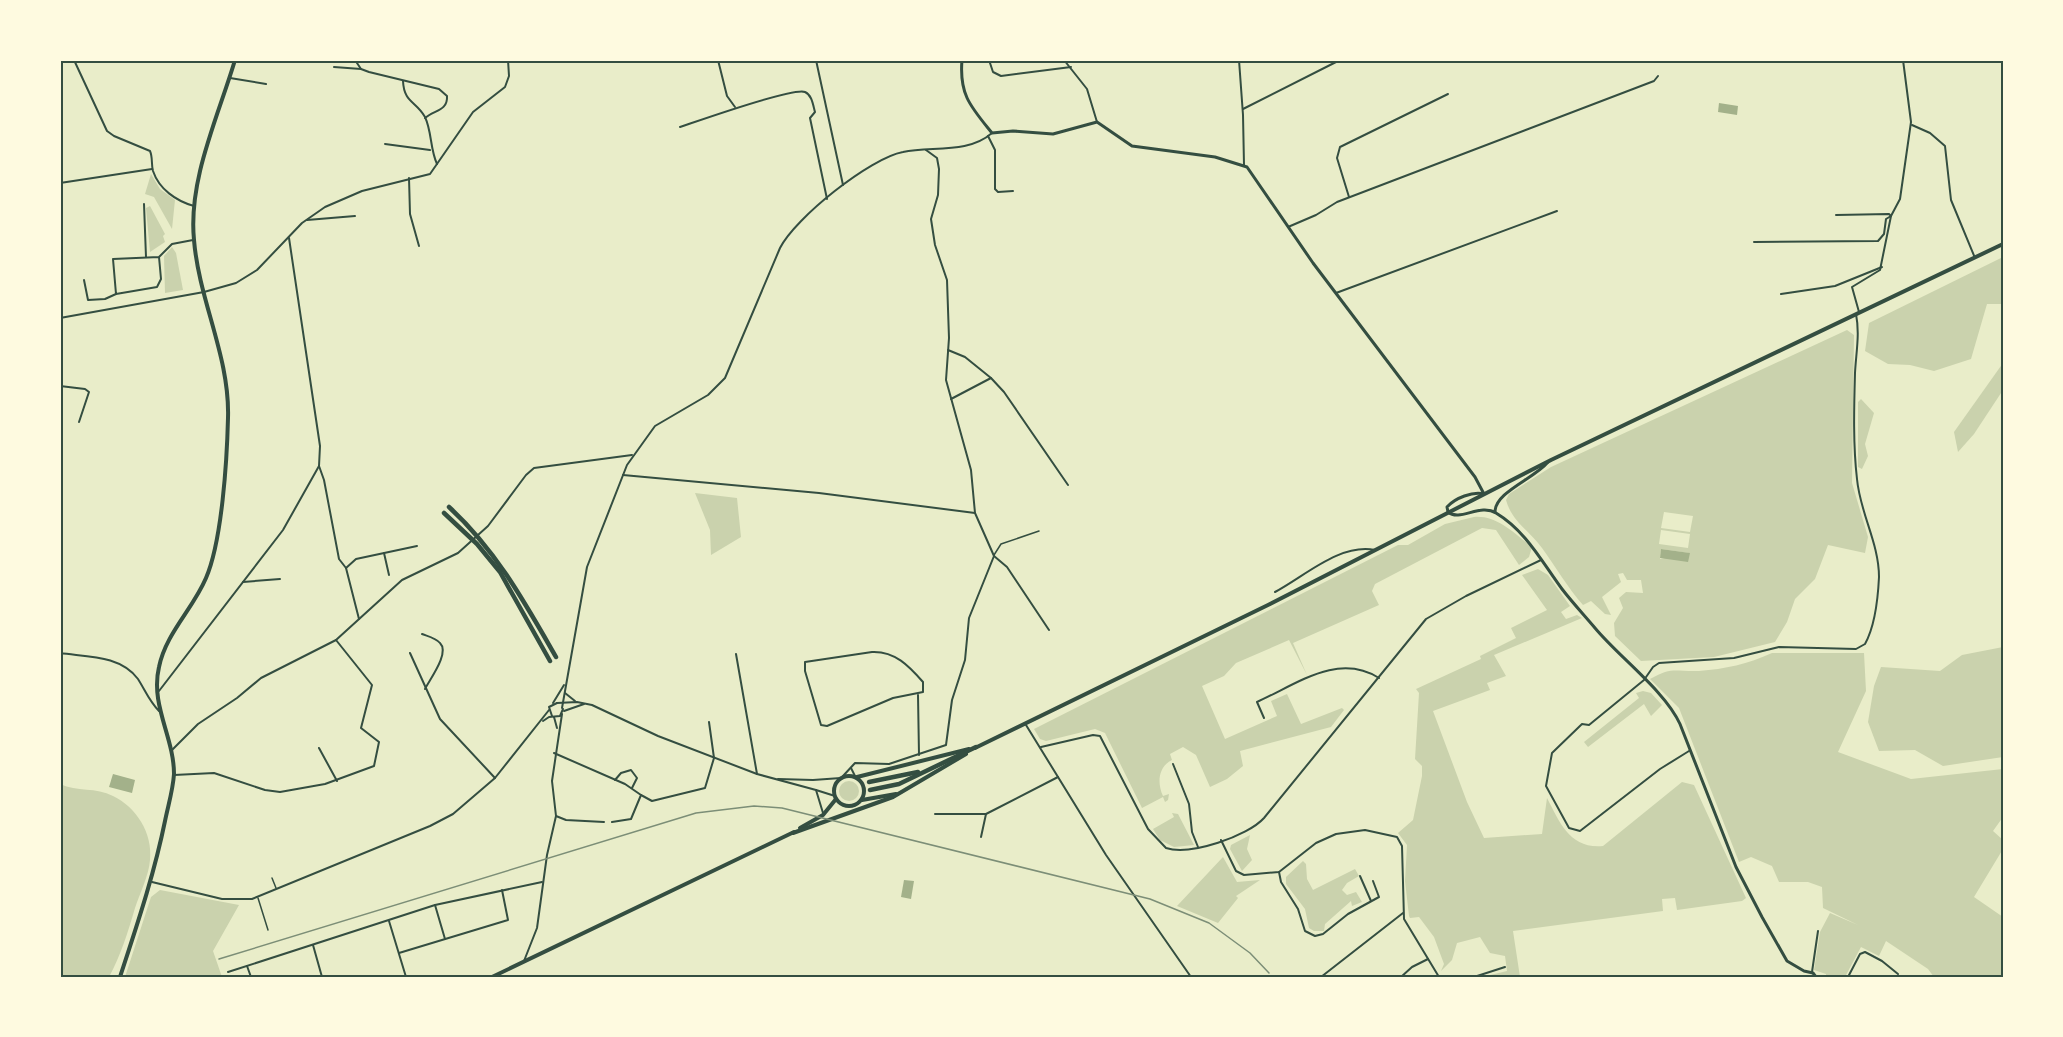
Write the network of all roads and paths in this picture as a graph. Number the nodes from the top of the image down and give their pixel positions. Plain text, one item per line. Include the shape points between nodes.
1 (74, 60) edge
2 (235, 60) edge
3 (356, 60) edge
4 (508, 60) edge
5 (718, 60) edge
6 (816, 60) edge
7 (962, 60) edge
8 (989, 60) edge
9 (1064, 60) edge
10 (1239, 60) edge
11 (1340, 60) edge
12 (1903, 60) edge
13 (334, 67) dead end
14 (1071, 67) junction
15 (361, 69) junction
16 (1658, 76) dead end
17 (230, 78) junction
18 (403, 81) junction
19 (266, 84) dead end
20 (1448, 94) dead end
21 (735, 107) junction
22 (1243, 109) junction
23 (425, 118) junction
24 (1097, 122) junction
25 (1911, 125) junction
26 (680, 127) dead end
27 (992, 133) junction
28 (988, 136) junction
29 (385, 144) dead end
30 (431, 150) junction
31 (926, 150) junction
32 (437, 164) junction
33 (1244, 165) junction
34 (152, 169) junction
35 (409, 178) junction
36 (60, 183) edge
37 (843, 185) junction
38 (1013, 191) dead end
39 (1349, 197) junction
40 (827, 199) junction
41 (144, 204) dead end
42 (194, 206) junction
43 (1557, 211) dead end
44 (1836, 215) dead end
45 (355, 216) dead end
46 (1891, 216) junction
47 (306, 220) junction
48 (1288, 227) junction
49 (289, 237) junction
50 (194, 240) junction
51 (1754, 242) dead end
52 (2003, 244) edge
53 (419, 246) dead end
54 (146, 257) junction
55 (159, 257) junction
56 (1975, 258) junction
57 (1882, 267) junction
58 (84, 280) dead end
59 (204, 292) junction
60 (1336, 293) junction
61 (116, 294) junction
62 (1780, 294) dead end
63 (1857, 313) junction
64 (60, 318) edge
65 (60, 348) edge
66 (948, 350) junction
67 (60, 369) edge
68 (991, 378) junction
69 (60, 386) edge
70 (951, 399) junction
71 (79, 422) dead end
72 (632, 456) junction
73 (1551, 460) junction
74 (319, 466) junction
75 (623, 475) junction
76 (1068, 485) dead end
77 (1484, 494) junction
78 (449, 507) dead end
79 (1448, 512) junction
80 (1495, 512) junction
81 (444, 513) dead end
82 (975, 513) junction
83 (1039, 531) dead end
84 (417, 546) dead end
85 (1375, 550) junction
86 (384, 553) junction
87 (994, 556) junction
88 (1542, 559) junction
89 (346, 568) junction
90 (389, 574) dead end
91 (280, 579) dead end
92 (243, 582) junction
93 (1275, 592) dead end
94 (359, 620) junction
95 (1049, 630) dead end
96 (422, 634) dead end
97 (336, 640) junction
98 (60, 653) edge
99 (410, 653) dead end
100 (736, 654) dead end
101 (556, 657) dead end
102 (550, 661) dead end
103 (1379, 678) junction
104 (566, 680) junction
105 (1644, 680) junction
106 (425, 689) junction
107 (564, 692) junction
108 (157, 693) junction
109 (918, 695) junction
110 (577, 702) junction
111 (557, 703) junction
112 (563, 703) junction
113 (552, 704) junction
114 (587, 704) junction
115 (549, 710) junction
116 (159, 711) junction
117 (562, 711) junction
118 (553, 717) junction
119 (1264, 718) dead end
120 (709, 722) dead end
121 (1024, 722) junction
122 (538, 725) junction
123 (558, 731) junction
124 (976, 747) junction
125 (1041, 747) junction
126 (319, 748) dead end
127 (171, 751) junction
128 (1689, 751) junction
129 (555, 753) junction
130 (919, 755) junction
131 (714, 758) junction
132 (852, 765) junction
133 (1173, 765) dead end
134 (924, 771) junction
135 (757, 774) junction
136 (174, 775) junction
137 (842, 777) junction
138 (856, 777) junction
139 (1058, 777) junction
140 (495, 778) junction
141 (775, 779) junction
142 (615, 780) junction
143 (337, 781) junction
144 (869, 782) dead end
145 (632, 788) junction
146 (816, 790) junction
147 (870, 790) dead end
148 (905, 791) junction
149 (641, 795) junction
150 (836, 797) junction
151 (861, 800) junction
152 (856, 804) junction
153 (935, 814) dead end
154 (986, 814) junction
155 (823, 815) junction
156 (844, 815) junction
157 (556, 816) junction
158 (604, 822) dead end
159 (612, 822) dead end
160 (793, 833) junction
161 (981, 837) dead end
162 (1221, 840) junction
163 (1198, 847) junction
164 (1279, 872) junction
165 (1360, 876) dead end
166 (272, 878) dead end
167 (1372, 881) dead end
168 (152, 882) junction
169 (542, 882) junction
170 (276, 890) junction
171 (502, 890) junction
172 (258, 897) junction
173 (1371, 901) junction
174 (435, 906) junction
175 (1403, 913) junction
176 (389, 921) junction
177 (268, 930) dead end
178 (1818, 931) dead end
179 (445, 939) junction
180 (313, 945) junction
181 (399, 953) junction
182 (1428, 959) junction
183 (524, 961) junction
184 (247, 966) junction
185 (1505, 967) dead end
186 (228, 972) dead end
187 (1812, 972) junction
188 (1898, 974) dead end
189 (1788, 976) edge
190 (120, 977) edge
191 (251, 977) edge
192 (322, 977) edge
193 (406, 977) edge
194 (492, 977) edge
195 (1191, 977) edge
196 (1321, 977) edge
197 (1401, 977) edge
198 (1439, 977) edge
199 (1474, 977) edge
200 (1776, 977) edge
201 (1801, 977) edge
202 (1816, 977) edge
203 (1848, 977) edge

1 - 34 street via 105,128 150,152
2 - 17 main road
3 - 15 street
4 - 32 street via 505,87 477,107
5 - 21 street via 727,96
6 - 37 street
7 - 27 street via 960,79 964,95
8 - 14 street via 993,72 1001,76
9 - 14 street
10 - 22 street
11 - 22 street
12 - 25 street
13 - 15 street
14 - 24 street via 1090,95
15 - 18 street
16 - 39 street via 1563,118
17 - 19 street
17 - 42 main road
18 - 23 street via 405,96
18 - 23 street via 434,87 447,96 445,107
20 - 39 street via 1340,147 1338,161
21 - 26 street
21 - 40 street via 795,91 808,94 815,112 810,118
22 - 33 street
23 - 30 street
24 - 27 street via 1053,134
24 - 33 street via 1132,146 1215,157
25 - 46 street via 1900,199
25 - 56 street via 1928,131 1944,146 1951,200
27 - 28 street
28 - 31 street via 969,145
28 - 38 street via 995,150 995,189
29 - 30 street
30 - 32 street
31 - 37 street via 891,155
31 - 66 street via 937,158 939,165 938,195 931,219 947,280
32 - 35 street via 430,174
33 - 48 street
34 - 36 street
34 - 42 street via 165,190
35 - 47 street via 339,200
35 - 53 street via 410,214
37 - 40 street
39 - 48 street
40 - 72 street via 786,237 725,378 708,395 655,426
41 - 54 street
42 - 50 main road
43 - 60 street
44 - 46 street
45 - 47 street
46 - 51 street via 1886,219 1884,234 1878,241
46 - 57 street
47 - 49 street
48 - 60 street
49 - 59 street via 246,278
49 - 74 street via 320,446
50 - 55 street via 172,244
50 - 59 main road
52 - 56 main road
54 - 55 street
54 - 61 street via 113,259
55 - 61 street via 161,279 157,287
56 - 63 main road
57 - 62 street via 1835,286
57 - 63 street via 1852,288
58 - 61 street via 88,300
59 - 64 street
59 - 108 main road via 229,405 218,530 205,580 161,658
60 - 77 street via 1468,467
63 - 73 main road
63 - 105 street via 1856,476 1878,574 1865,645 1856,650 1779,646 1734,658 1665,662 1653,667
65 - 67 street
66 - 68 street via 967,358
66 - 70 street via 946,376
68 - 70 street
68 - 76 street
69 - 71 street via 85,388 89,392
70 - 82 street via 971,470
72 - 75 street
72 - 94 street via 534,468 483,532 449,559 398,583
73 - 77 main road
73 - 80 street via 1535,476 1500,497
74 - 89 street via 339,559
74 - 92 street via 283,530
75 - 82 street via 819,493
75 - 104 street via 588,564
77 - 79 main road
78 - 101 highway via 504,568
79 - 80 street
79 - 85 main road
80 - 88 street
81 - 102 highway via 500,572
82 - 87 street
83 - 87 lane via 1001,544
84 - 86 street
85 - 93 street via 1362,548 1338,555
85 - 121 main road
86 - 89 street via 354,560
86 - 90 street
87 - 95 street via 1007,567
87 - 130 street via 969,618 965,660 952,700 946,744
88 - 103 street via 1432,614
88 - 105 street via 1589,622
89 - 94 street
91 - 92 street
92 - 108 street
94 - 97 street
96 - 106 street via 443,647
97 - 127 street via 259,680 198,724
97 - 143 street via 372,685 361,728 379,742 374,766
98 - 116 street via 122,665 137,678
99 - 106 street
100 - 135 street
103 - 119 street via 1354,666 1329,670 1257,702
103 - 162 street via 1260,822
104 - 107 street
104 - 113 street
105 - 128 street via 1674,713
105 - 128 street via 1589,725 1582,724 1552,753 1546,786 1571,830 1582,830
106 - 140 street via 446,726
107 - 110 street
107 - 112 street
108 - 116 main road
109 - 109 street via 899,696 823,726 805,664 854,654 887,653 901,660 923,682 924,690
109 - 130 street
110 - 112 street
110 - 114 street
111 - 112 street
111 - 113 street
111 - 117 street
112 - 117 street
113 - 115 street
114 - 117 street
114 - 131 street
115 - 118 street
115 - 122 street
116 - 127 main road
117 - 118 street
117 - 123 street
118 - 122 street
118 - 123 street
120 - 131 street
121 - 124 main road
121 - 125 street
122 - 140 street
123 - 129 street
124 - 134 highway
124 - 138 main road
124 - 148 main road
125 - 139 street
125 - 163 street via 1100,736 1159,843 1176,850
126 - 143 street
127 - 136 main road
128 - 187 street via 1736,867 1762,918 1789,963
129 - 142 street
129 - 157 street via 552,788
130 - 132 street via 887,764
131 - 135 street
131 - 149 street via 705,788 652,801
132 - 137 street
132 - 138 street
133 - 163 street via 1190,804 1192,832
134 - 144 highway
134 - 147 highway via 899,784
135 - 141 street
136 - 143 street via 208,772 280,792
136 - 168 main road
137 - 138 main road
137 - 141 street
137 - 150 main road via 835,786
138 - 151 main road via 864,788
139 - 154 street
139 - 195 street via 1106,855
140 - 170 street via 464,806 441,820
141 - 146 street
142 - 145 street
142 - 145 street via 631,770 637,778
145 - 149 street
146 - 150 street
146 - 155 street
148 - 151 main road
148 - 156 main road
149 - 159 street via 631,819
150 - 152 main road via 847,806
150 - 155 main road
151 - 152 main road
152 - 156 main road
153 - 154 street
154 - 161 street
155 - 160 main road
156 - 160 main road
157 - 158 street
157 - 169 street
160 - 183 main road
162 - 163 street
162 - 164 street via 1239,874
164 - 173 street via 1310,935 1323,934
164 - 175 street via 1316,843 1336,834 1365,830 1392,834 1400,840
165 - 173 street
166 - 170 lane
167 - 173 street via 1379,897
168 - 172 street via 230,900
168 - 190 main road
169 - 171 street
169 - 183 street via 537,928
170 - 172 street
171 - 174 street
171 - 179 street via 508,920
172 - 177 lane
174 - 176 street
174 - 179 street
175 - 182 street
175 - 196 street
176 - 180 street
176 - 181 street
178 - 187 street
179 - 181 street
180 - 184 street
180 - 192 street
181 - 193 street
182 - 197 street
182 - 198 street
183 - 194 main road
184 - 186 street
184 - 191 street
185 - 199 street
187 - 202 street
188 - 203 street via 1880,959 1863,952
189 - 200 main road
189 - 201 main road

